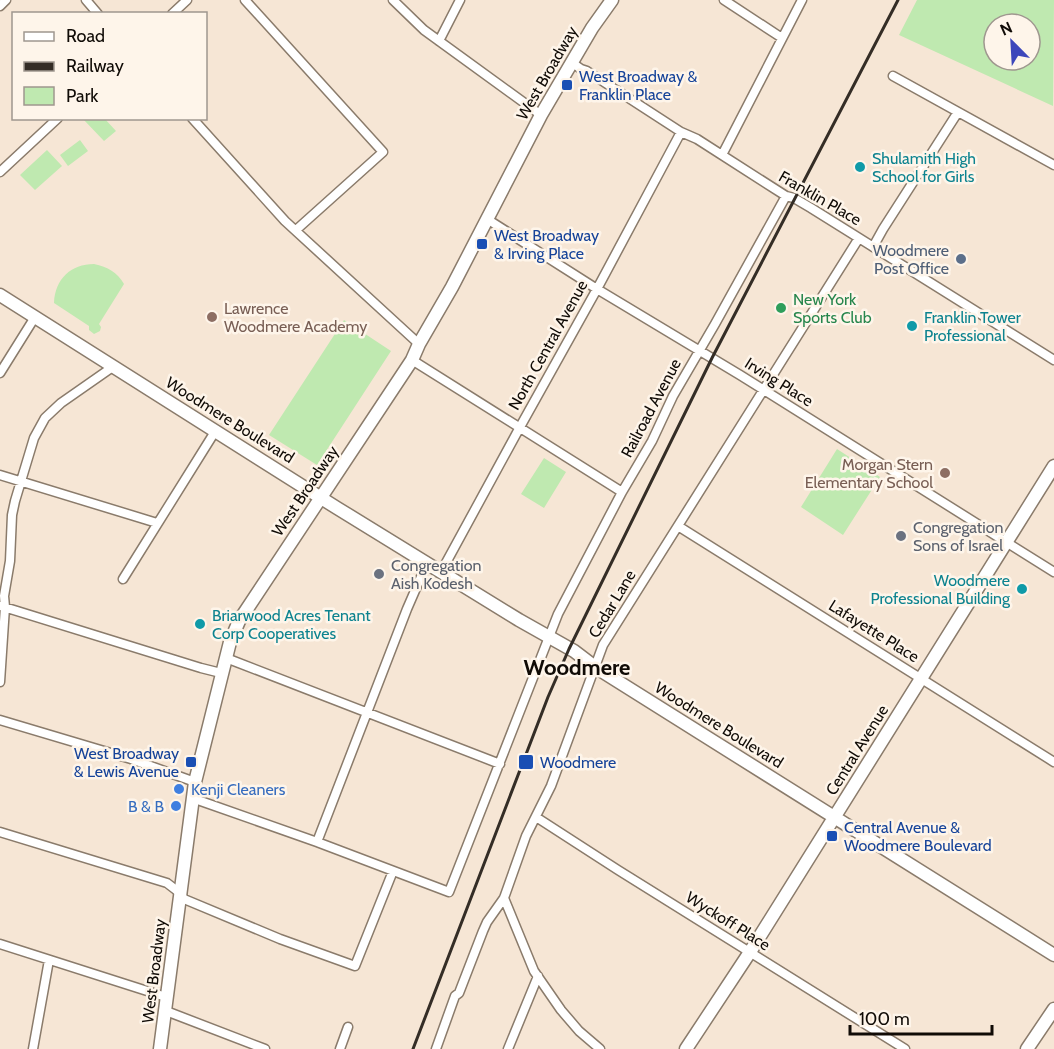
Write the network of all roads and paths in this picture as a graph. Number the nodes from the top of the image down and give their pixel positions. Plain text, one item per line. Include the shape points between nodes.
1 (6, 0) edge
2 (86, 0) edge
3 (187, 0) edge
4 (244, 0) edge
5 (393, 0) edge
6 (460, 0) edge
7 (612, 0) edge
8 (724, 0) edge
9 (802, 0) edge
10 (0, 6) edge
11 (96, 12) edge
12 (174, 12) edge
13 (782, 38) junction
14 (439, 40) junction
15 (572, 62) junction
16 (892, 76) dead end
17 (958, 112) junction
18 (541, 115) junction
19 (56, 120) edge
20 (194, 120) edge
21 (681, 132) junction
22 (723, 155) junction
23 (1054, 165) edge
24 (0, 172) edge
25 (786, 196) junction
26 (487, 219) junction
27 (296, 230) junction
28 (859, 238) junction
29 (873, 247) junction
30 (597, 289) junction
31 (0, 295) edge
32 (35, 317) junction
33 (419, 344) junction
34 (699, 350) junction
35 (412, 360) junction
36 (1054, 360) edge
37 (114, 366) junction
38 (0, 373) edge
39 (763, 390) junction
40 (520, 427) junction
41 (216, 430) junction
42 (1054, 466) edge
43 (0, 475) edge
44 (21, 482) junction
45 (622, 492) junction
46 (321, 497) junction
47 (157, 523) junction
48 (678, 526) junction
49 (1007, 542) junction
50 (427, 563) junction
51 (441, 572) junction
52 (1054, 572) edge
53 (123, 579) dead end
54 (3, 607) edge
55 (550, 637) junction
56 (226, 657) junction
57 (595, 667) junction
58 (221, 673) junction
59 (921, 679) junction
60 (0, 682) edge
61 (367, 713) junction
62 (0, 720) edge
63 (1054, 762) edge
64 (500, 764) junction
65 (195, 782) junction
66 (192, 798) junction
67 (536, 817) junction
68 (834, 817) junction
69 (0, 832) edge
70 (317, 842) junction
71 (393, 871) junction
72 (180, 893) junction
73 (504, 898) junction
74 (0, 944) edge
75 (750, 952) junction
76 (1054, 955) edge
77 (49, 960) junction
78 (538, 976) junction
79 (166, 997) junction
80 (1054, 1009) edge
81 (166, 1011) junction
82 (348, 1027) dead end
83 (33, 1049) edge
84 (160, 1049) edge
85 (265, 1049) edge
86 (340, 1049) edge
87 (436, 1049) edge
88 (508, 1049) edge
89 (600, 1049) edge
90 (686, 1049) edge
91 (905, 1049) edge
92 (1028, 1049) edge

1 - 10 street
2 - 11 street
3 - 12 street
4 - 27 street via 383,152
5 - 14 street
6 - 14 street
7 - 15 street, West Broadway
8 - 13 street
9 - 13 street
13 - 22 street
14 - 18 street
15 - 18 street, West Broadway
15 - 21 street, Franklin Place
16 - 17 street
17 - 23 street
17 - 29 street
18 - 26 street, West Broadway
19 - 24 street
20 - 27 street
21 - 22 street, Franklin Place
21 - 30 street, North Central Avenue
22 - 25 street, Franklin Place
25 - 28 street, Franklin Place
25 - 34 street, Railroad Avenue
26 - 30 street, Irving Place
26 - 33 street, West Broadway
27 - 33 street
28 - 29 street, Franklin Place
28 - 39 street, Cedar Lane
29 - 36 street, Franklin Place
30 - 34 street, Irving Place
30 - 40 street, North Central Avenue
31 - 32 street, Woodmere Boulevard
32 - 37 street, Woodmere Boulevard
32 - 38 street
33 - 35 street, West Broadway
34 - 39 street, Irving Place
34 - 45 street, Railroad Avenue
35 - 40 street
35 - 46 street, West Broadway
37 - 41 street, Woodmere Boulevard
37 - 44 street via 45,418 34,438
39 - 48 street, Cedar Lane
39 - 49 street, Irving Place
40 - 45 street
40 - 51 street, North Central Avenue
41 - 46 street, Woodmere Boulevard
41 - 47 street
42 - 49 street, Central Avenue
43 - 44 street
44 - 47 street
44 - 54 street via 12,515
45 - 55 street, Railroad Avenue via 558,614
46 - 50 street, Woodmere Boulevard
46 - 56 street, West Broadway via 239,621
47 - 53 street
48 - 57 street, Cedar Lane via 603,645
48 - 59 street, Lafayette Place
49 - 52 street, Irving Place
49 - 59 street, Central Avenue
50 - 51 street, Woodmere Boulevard
50 - 61 street
51 - 55 street, Woodmere Boulevard
54 - 58 street
54 - 60 street
55 - 57 street, Woodmere Boulevard
55 - 64 street, Railroad Avenue
56 - 58 street, West Broadway
56 - 61 street
57 - 67 street, Cedar Lane
57 - 68 street, Woodmere Boulevard
58 - 65 street, West Broadway
59 - 63 street, Lafayette Place
59 - 68 street, Central Avenue
61 - 64 street
61 - 70 street
62 - 65 street
64 - 71 street, Railroad Avenue via 449,892
65 - 66 street, West Broadway
66 - 70 street
66 - 72 street, West Broadway
67 - 73 street, Cedar Lane
67 - 75 street, Wyckoff Place
68 - 75 street, Central Avenue
68 - 76 street, Woodmere Boulevard
69 - 72 street via 167,883
70 - 71 street
71 - 72 street via 355,966 216,913 184,899
72 - 79 street, West Broadway
73 - 78 street
73 - 87 street, Cedar Lane via 483,931
74 - 77 street
75 - 90 street, Central Avenue
75 - 91 street, Wyckoff Place
77 - 79 street
77 - 83 street
78 - 88 street
78 - 89 street via 561,1010
79 - 81 street, West Broadway
80 - 92 street
81 - 84 street, West Broadway
81 - 85 street
82 - 86 street

